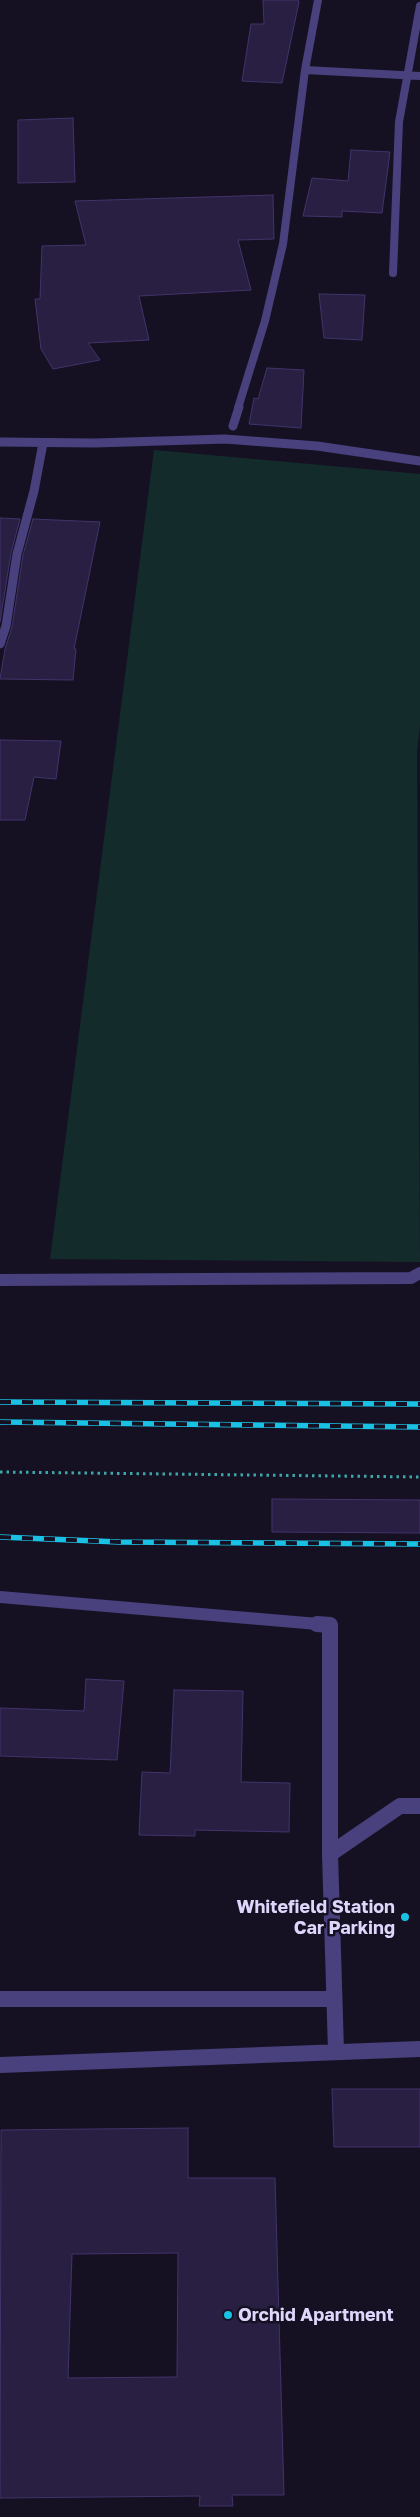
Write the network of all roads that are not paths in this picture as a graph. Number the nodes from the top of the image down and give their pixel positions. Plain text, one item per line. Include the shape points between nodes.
1 (318, 0) edge
2 (420, 6) edge
3 (305, 70) junction
4 (409, 75) junction
5 (420, 76) edge
6 (393, 273) dead end
7 (233, 426) dead end
8 (0, 442) edge
9 (43, 443) junction
10 (420, 461) edge
11 (0, 644) edge
12 (420, 1273) edge
13 (0, 1280) edge
14 (0, 1597) edge
15 (420, 1806) edge
16 (330, 1854) junction
17 (0, 1999) edge
18 (334, 1999) junction
19 (420, 2049) edge
20 (336, 2051) junction
21 (0, 2065) edge

1 - 3 street
2 - 4 street
3 - 4 street
3 - 7 street via 284,244
4 - 5 street
4 - 6 street via 399,122
8 - 9 street
9 - 10 street via 225,439 316,446
9 - 11 street
12 - 13 street via 411,1278
14 - 16 street via 330,1625
15 - 16 street via 400,1806
16 - 18 street
17 - 18 street
18 - 20 street
19 - 20 street
20 - 21 street

